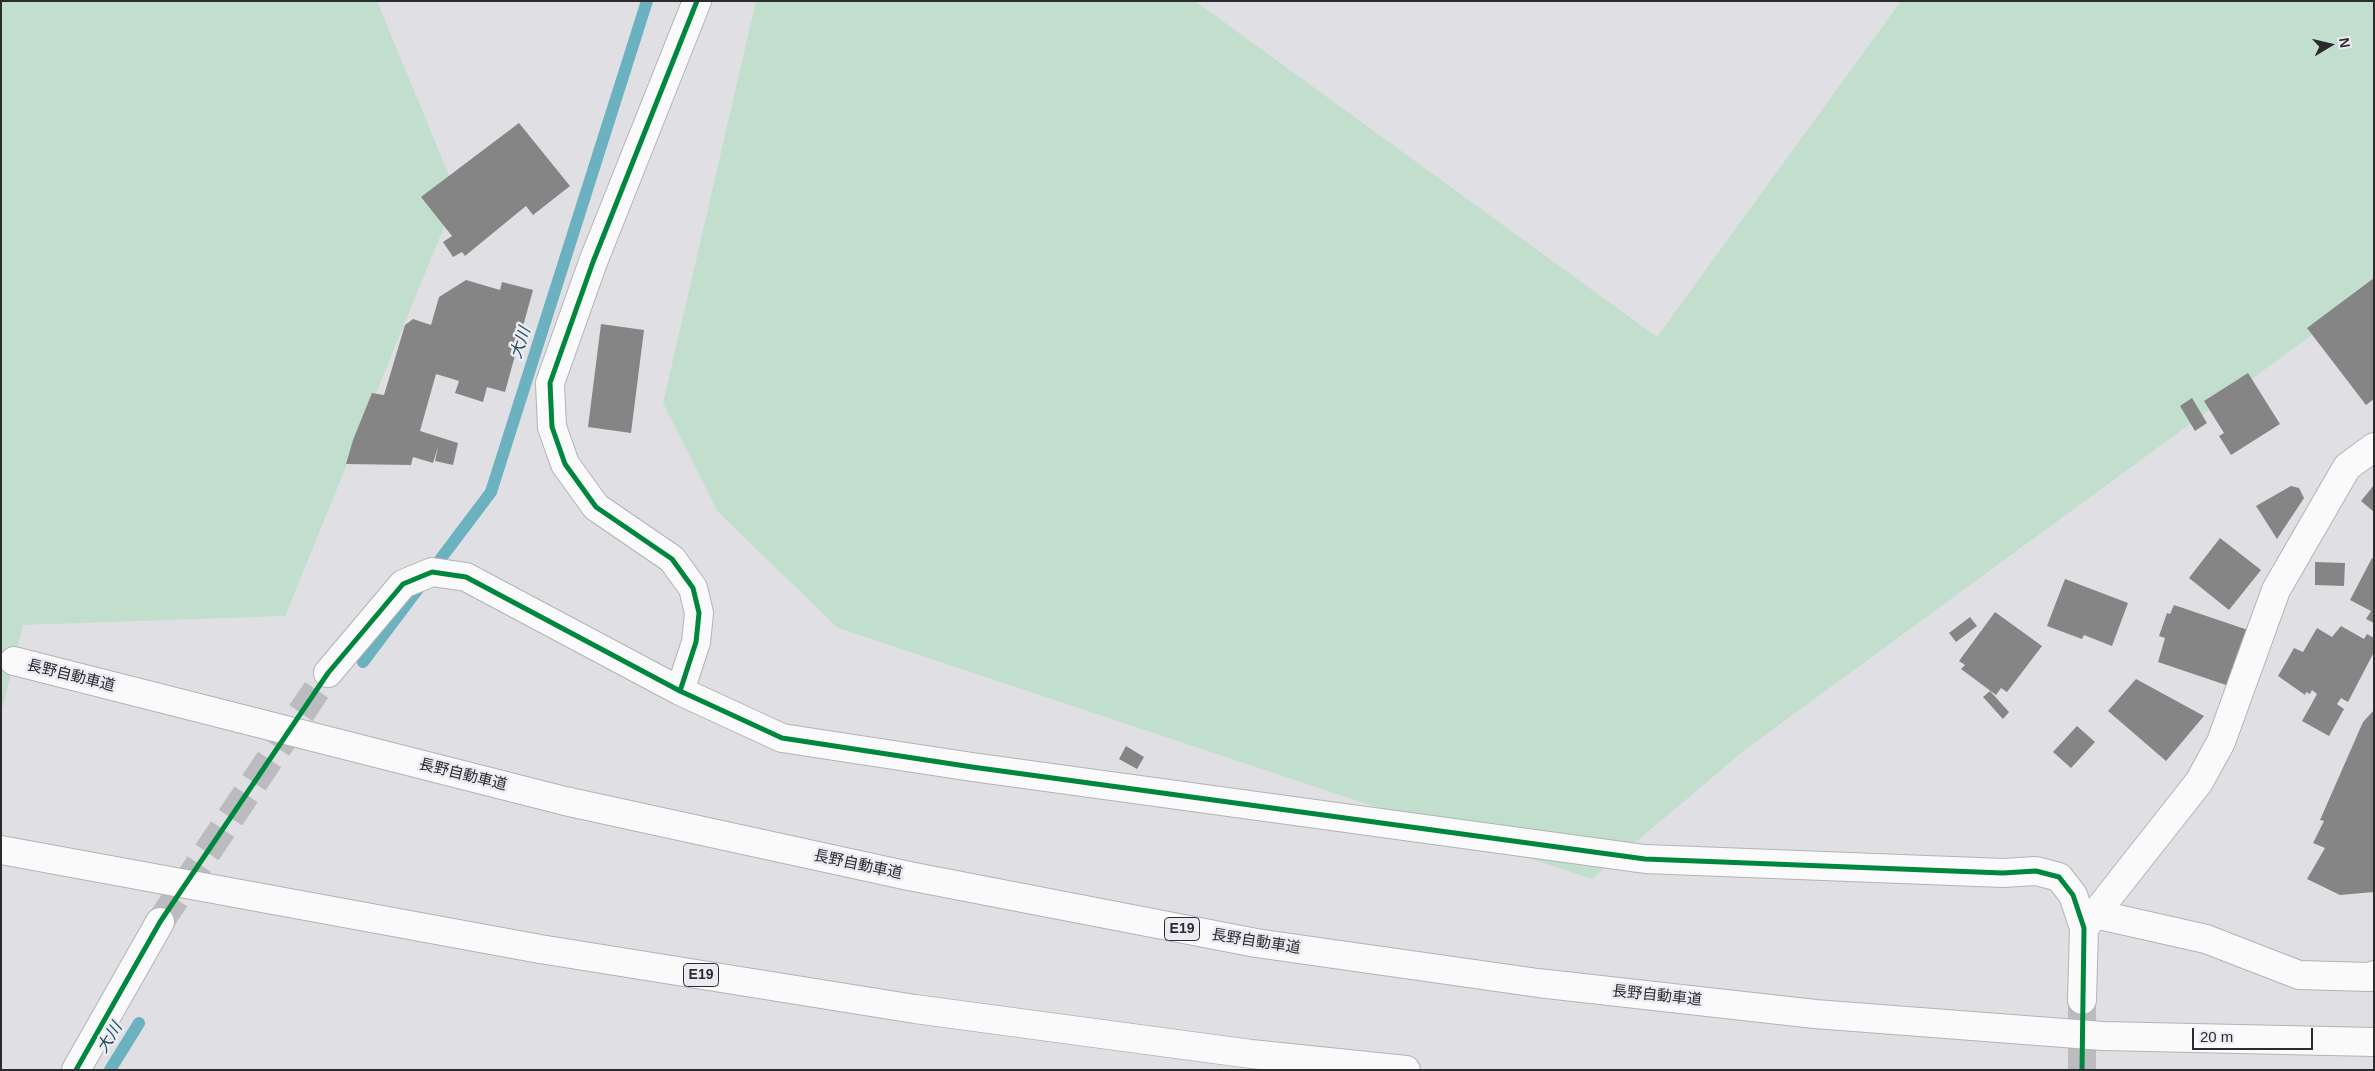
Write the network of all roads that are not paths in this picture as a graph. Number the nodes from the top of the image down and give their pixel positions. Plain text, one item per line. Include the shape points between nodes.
1 (697, 1) edge
2 (2374, 447) edge
3 (14, 662) dead end
4 (328, 673) tunnel mouth
5 (680, 691) junction
6 (1, 850) edge
7 (2090, 921) junction
8 (160, 922) tunnel mouth
9 (2374, 975) edge
10 (2082, 1000) tunnel mouth
11 (2374, 1042) edge
12 (76, 1070) edge
13 (1406, 1070) edge

1 - 5 main road via 593,262 550,383 552,427 564,464 596,507 672,559 693,588 699,613 696,642
2 - 7 main road via 2347,468 2276,590 2221,742 2199,782
3 - 11 main road, 長野自動車道 / E19 via 565,801 909,876 1256,943 1538,983 1815,1014 2103,1036
4 - 5 main road via 403,584 432,572 466,577
5 - 7 main road via 782,738 1645,860 2003,873 2036,871 2059,877
6 - 13 main road, E19 via 540,949 915,1009 1251,1054
7 - 9 main road via 2206,940 2299,975
7 - 10 main road
8 - 12 main road

